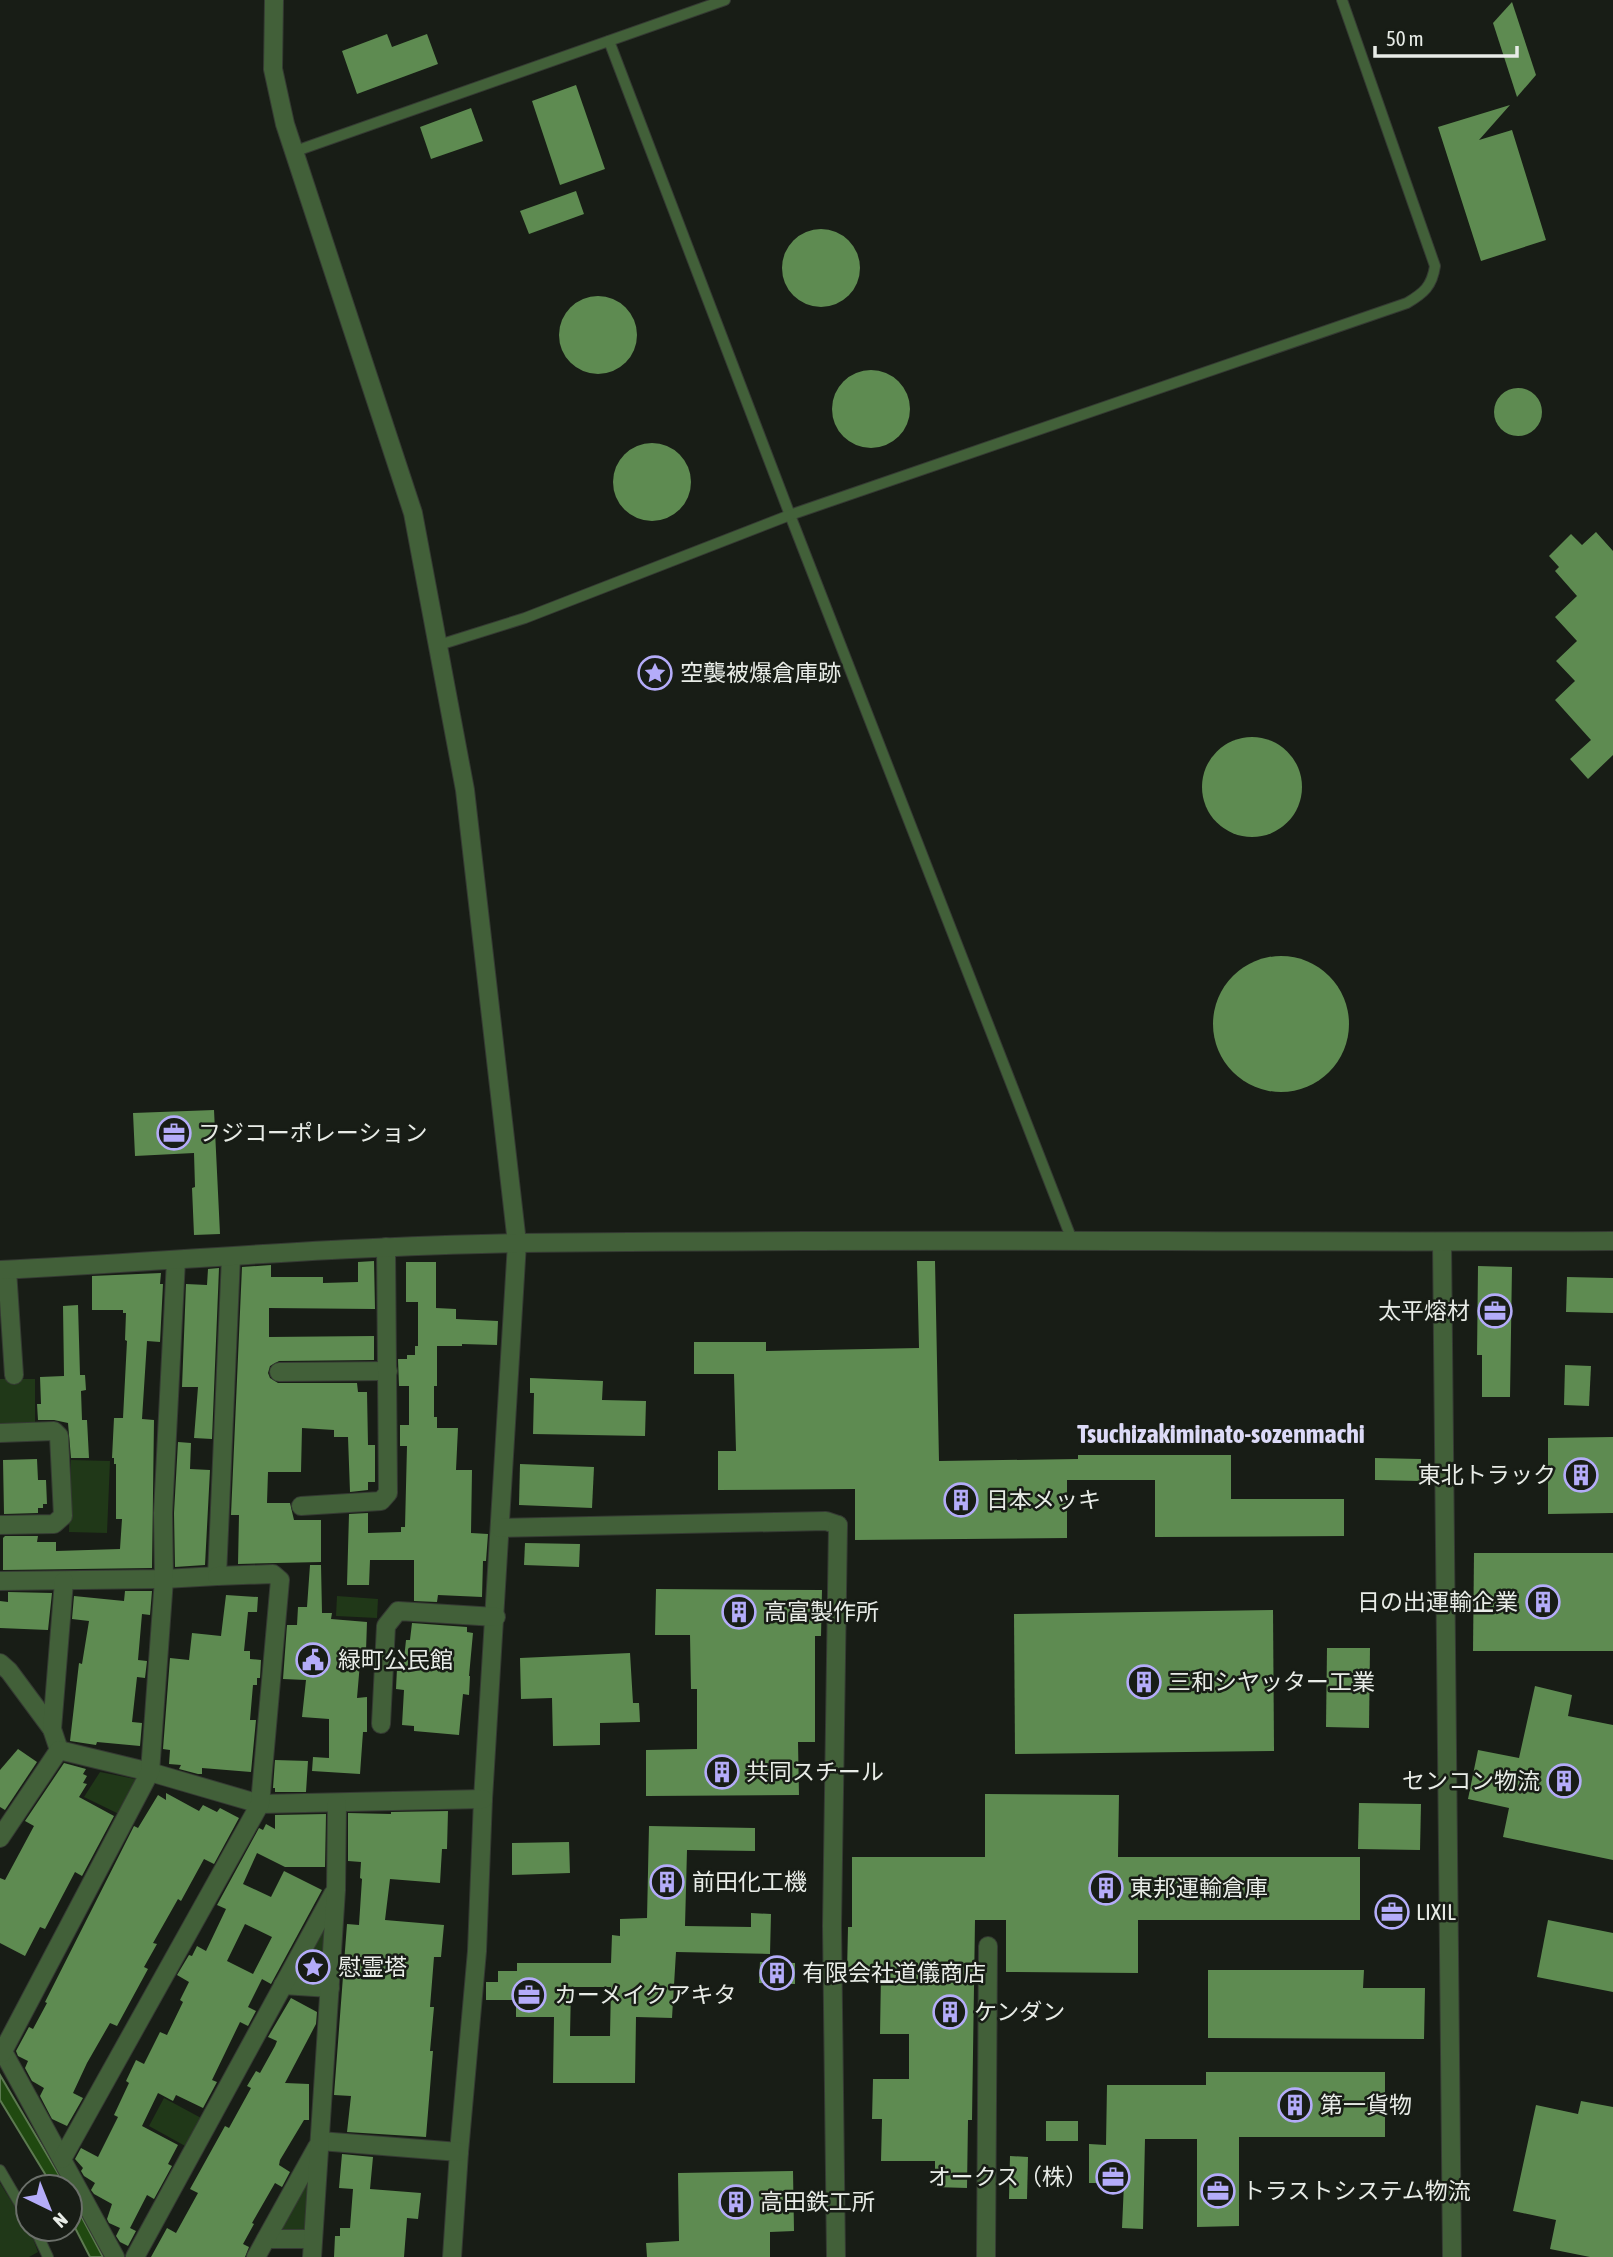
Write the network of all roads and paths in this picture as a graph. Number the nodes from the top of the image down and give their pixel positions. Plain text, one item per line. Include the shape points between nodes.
1 (274, 0) edge
2 (725, 0) edge
3 (1342, 0) edge
4 (610, 41) junction
5 (293, 152) junction
6 (790, 515) junction
7 (439, 645) junction
8 (1072, 1240) junction
9 (1613, 1241) edge
10 (1442, 1242) junction
11 (517, 1243) junction
12 (386, 1247) junction
13 (231, 1256) junction
14 (176, 1259) junction
15 (4, 1270) edge
16 (388, 1371) junction
17 (279, 1372) dead end
18 (14, 1375) dead end
19 (0, 1433) edge
20 (301, 1506) dead end
21 (0, 1525) edge
22 (500, 1528) junction
23 (217, 1576) junction
24 (164, 1579) junction
25 (0, 1581) edge
26 (64, 1581) junction
27 (496, 1617) junction
28 (0, 1663) edge
29 (381, 1724) dead end
30 (52, 1729) junction
31 (59, 1750) junction
32 (150, 1772) junction
33 (483, 1799) junction
34 (337, 1803) junction
35 (260, 1804) junction
36 (0, 1838) edge
37 (336, 1889) junction
38 (988, 1946) dead end
39 (284, 1985) junction
40 (330, 1988) junction
41 (1, 2050) edge
42 (320, 2141) junction
43 (459, 2152) junction
44 (62, 2159) junction
45 (0, 2170) edge
46 (14, 2194) edge
47 (266, 2239) junction
48 (312, 2248) edge
49 (116, 2257) edge
50 (135, 2257) edge
51 (256, 2257) edge
52 (452, 2257) edge
53 (836, 2257) edge
54 (986, 2257) edge
55 (1452, 2257) edge

1 - 5 street via 273,69
2 - 4 lane
3 - 6 lane via 1436,266 1423,294
4 - 5 lane
4 - 6 lane
5 - 7 street via 413,513
6 - 7 lane via 525,618
6 - 8 lane
7 - 11 street via 465,790
8 - 10 street
8 - 11 street
9 - 10 street
10 - 55 street
11 - 12 street
11 - 22 street
12 - 13 street
12 - 16 street
13 - 14 street
13 - 23 street
14 - 15 street
14 - 24 street
15 - 18 street
16 - 17 street
16 - 20 street via 388,1493 381,1501
19 - 21 street via 54,1431 59,1436 63,1516 54,1524
22 - 27 street
22 - 53 street via 827,1521 838,1525 832,1927
23 - 24 street
23 - 35 street via 273,1574 280,1580
24 - 26 street
24 - 32 street
25 - 26 street
26 - 30 street
27 - 29 street via 398,1611 386,1626
27 - 33 street
28 - 30 street
30 - 31 street
31 - 32 street
31 - 36 street
32 - 35 street
32 - 41 street
33 - 34 street
33 - 43 street via 477,1951
34 - 35 street
34 - 37 street
35 - 44 street
37 - 39 street
37 - 40 street
38 - 54 street
39 - 40 street
39 - 50 street
40 - 42 street
41 - 44 street
42 - 43 street
42 - 47 street
42 - 48 street
43 - 52 street
44 - 49 street
45 - 46 lane
47 - 48 street
47 - 51 street

